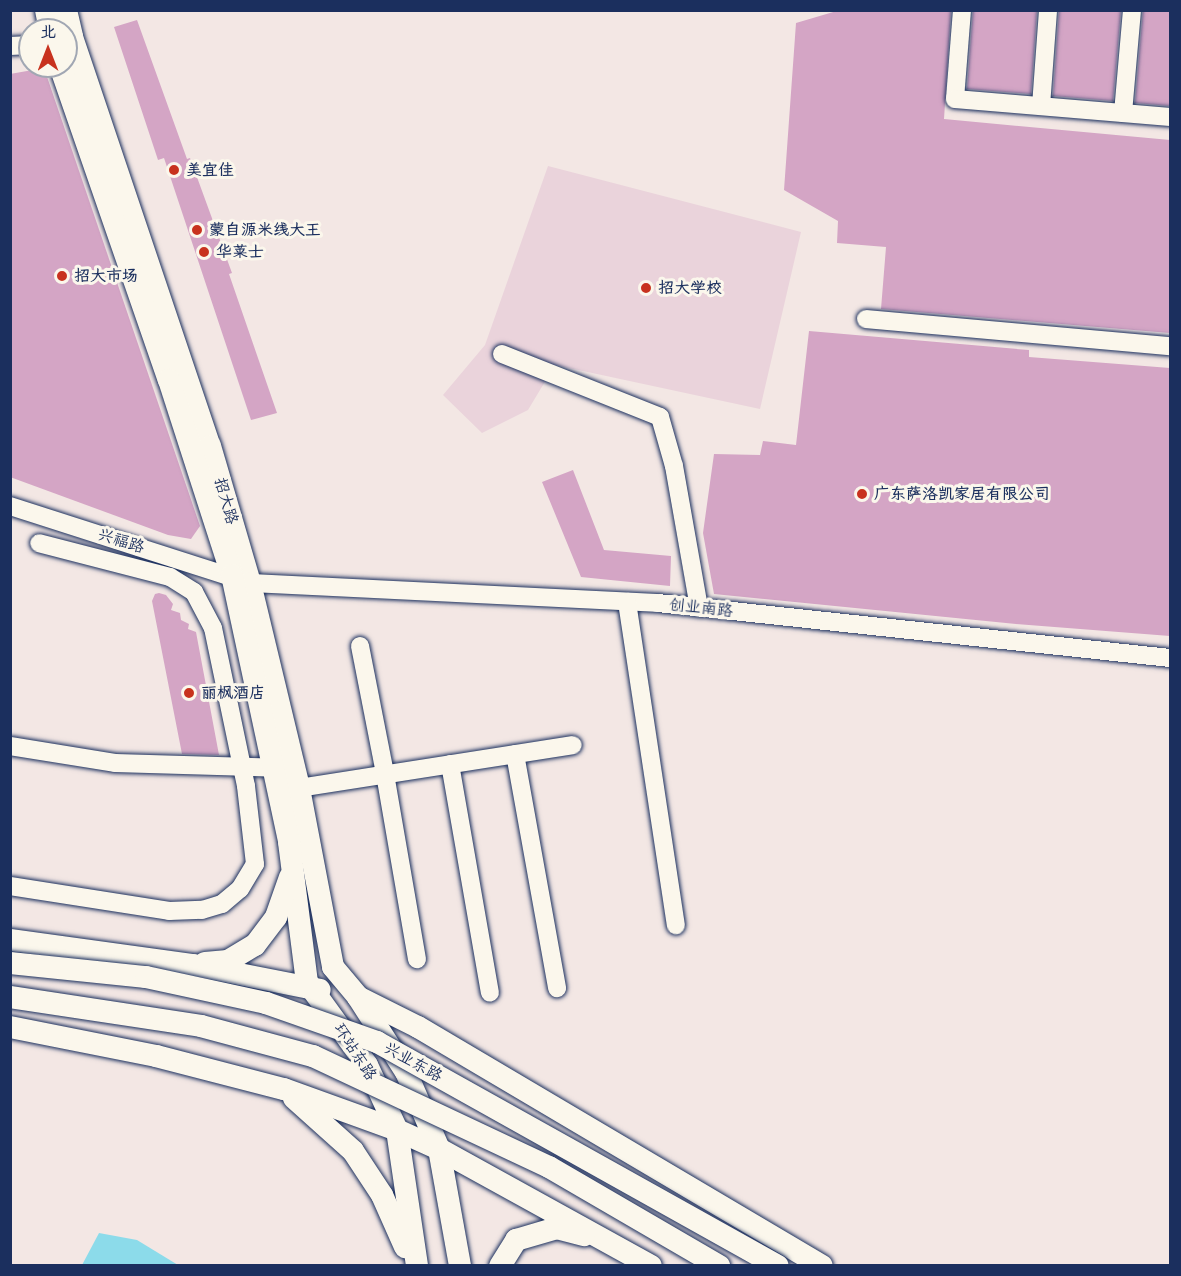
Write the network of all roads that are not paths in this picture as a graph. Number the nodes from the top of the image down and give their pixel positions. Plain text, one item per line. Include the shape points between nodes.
1 (962, 10) edge
2 (1048, 10) edge
3 (1132, 10) edge
4 (78, 64) edge
5 (64, 78) edge
6 (1041, 106) junction
7 (1123, 113) junction
8 (1170, 117) edge
9 (866, 319) dead end
10 (1170, 346) edge
11 (502, 354) dead end
12 (10, 506) edge
13 (39, 543) dead end
14 (241, 579) junction
15 (627, 602) junction
16 (699, 608) junction
17 (360, 646) dead end
18 (1170, 658) edge
19 (573, 745) dead end
20 (10, 746) edge
21 (515, 754) junction
22 (450, 764) junction
23 (242, 768) junction
24 (386, 774) junction
25 (286, 778) junction
26 (289, 842) junction
27 (10, 886) edge
28 (676, 925) dead end
29 (10, 940) edge
30 (417, 959) dead end
31 (10, 963) edge
32 (193, 965) junction
33 (311, 988) junction
34 (557, 988) dead end
35 (490, 993) dead end
36 (10, 997) edge
37 (358, 997) junction
38 (10, 1027) edge
39 (284, 1089) junction
40 (397, 1130) junction
41 (439, 1149) junction
42 (613, 1243) junction
43 (411, 1266) edge
44 (417, 1266) edge
45 (460, 1266) edge
46 (500, 1266) edge
47 (651, 1266) edge
48 (718, 1266) edge
49 (778, 1266) edge
50 (822, 1266) edge

1 - 6 street via 955,99
2 - 6 street
3 - 7 street
4 - 14 main road, 招大路 via 210,446
5 - 14 main road, 招大路
6 - 7 street
7 - 8 street
9 - 10 street
11 - 16 street via 660,417 674,466
12 - 14 street, 兴福路
13 - 23 street via 171,577 194,592 213,628
14 - 15 street, 创业南路
14 - 25 main road, 招大路
15 - 16 street, 创业南路
15 - 28 street
16 - 18 street, 创业南路
17 - 24 street
19 - 21 street
20 - 23 street via 115,764
21 - 22 street
21 - 34 street
22 - 24 street
22 - 35 street
23 - 25 street
23 - 27 street via 255,864 240,889 222,904 202,910 169,911
24 - 25 street
24 - 30 street
25 - 26 main road, 招大路
25 - 37 main road, 招大路 via 333,966
26 - 32 main road via 290,881 276,917 255,945 228,961
26 - 33 main road, 环站东路 via 307,982
29 - 32 main road
31 - 49 main road, 兴业东路, bridge via 157,979 266,1003 377,1042
32 - 33 main road
33 - 37 main road
33 - 40 main road, 环站东路 via 367,1065
36 - 48 main road, bridge via 201,1026 313,1056 549,1167
37 - 41 main road, 环站东路 via 406,1072
37 - 50 main road via 418,1027
38 - 39 main road via 156,1056
39 - 40 main road
39 - 43 main road via 353,1151 396,1222
40 - 41 main road
40 - 44 main road, 环站东路
41 - 42 main road
41 - 45 main road, 环站东路
42 - 46 main road via 556,1228 516,1240
42 - 47 main road

